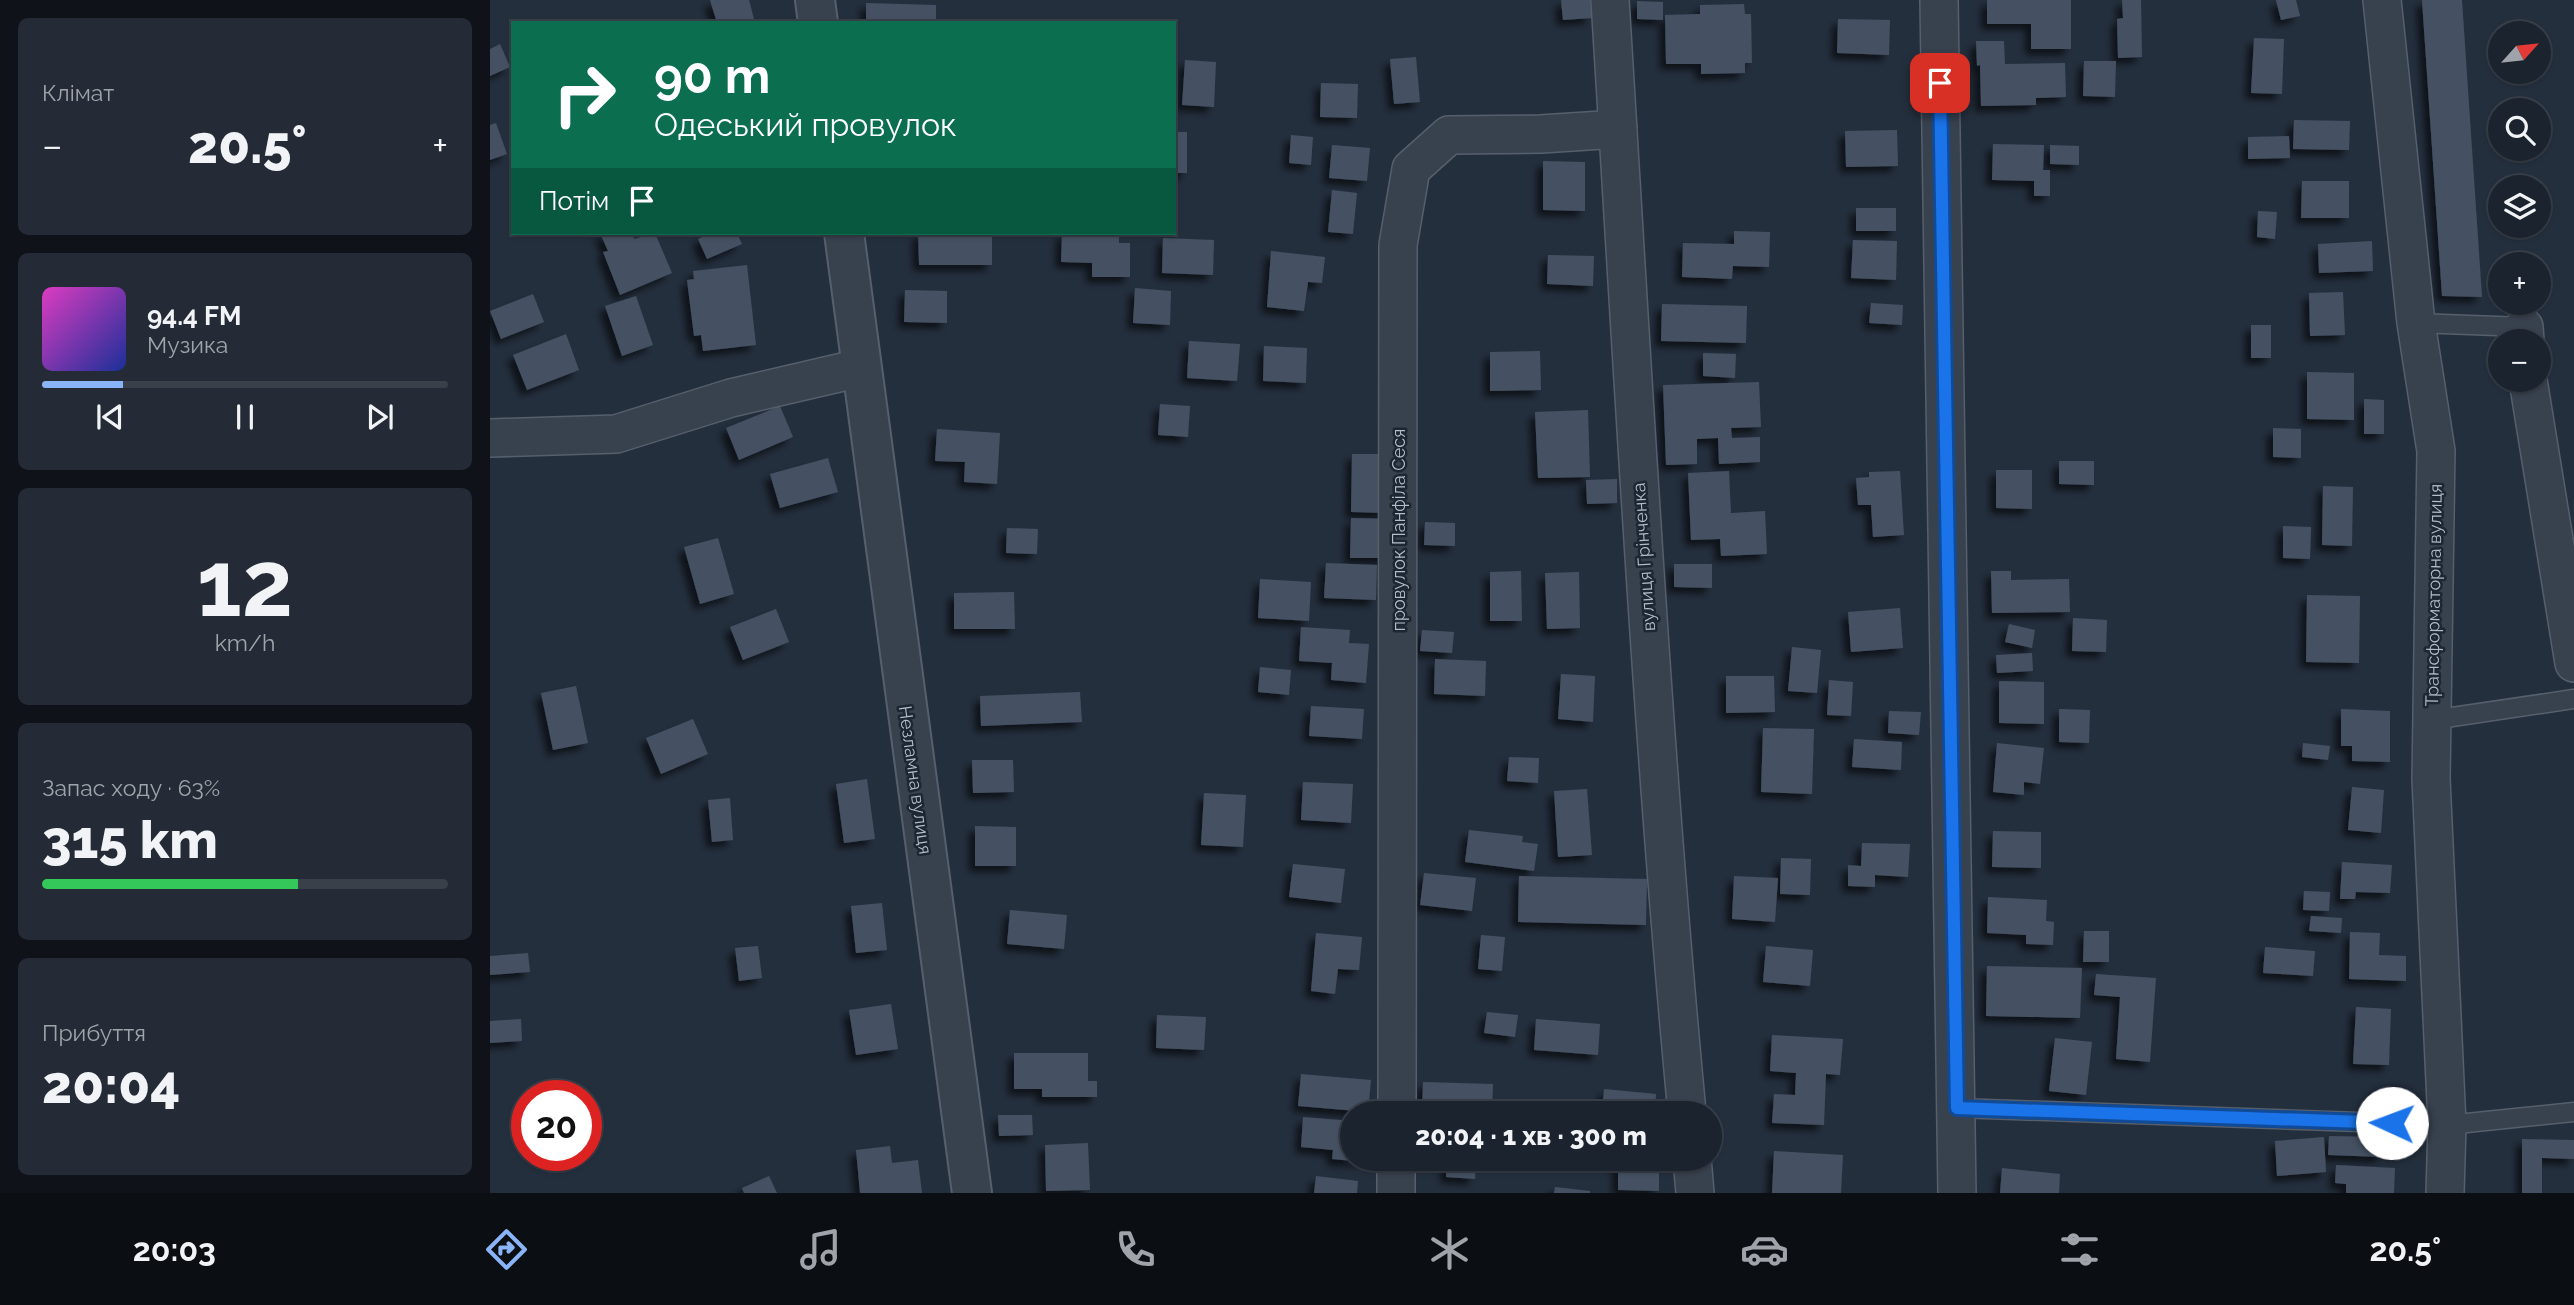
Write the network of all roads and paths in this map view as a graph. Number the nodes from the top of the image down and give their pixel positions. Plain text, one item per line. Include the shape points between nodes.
1 (815, 0) edge
2 (1610, 0) edge
3 (1939, 0) edge
4 (2382, 0) edge
5 (818, 21) edge
6 (1618, 130) junction
7 (844, 235) edge
8 (2416, 323) junction
9 (2488, 330) edge
10 (860, 368) junction
11 (2530, 392) edge
12 (490, 438) edge
13 (2574, 663) edge
14 (2574, 699) edge
15 (2432, 720) junction
16 (1397, 1101) edge
17 (1686, 1101) edge
18 (1957, 1108) junction
19 (2574, 1112) edge
20 (2446, 1125) junction
21 (1396, 1171) edge
22 (1693, 1171) edge
23 (972, 1193) edge
24 (1396, 1193) edge
25 (1695, 1193) edge
26 (1957, 1193) edge
27 (2445, 1193) edge

1 - 5 street
2 - 6 street, вулиця Грінченка
3 - 18 street
4 - 8 street, Трансформаторна вулиця
6 - 16 street, провулок Панфіла Сеся via 1449,135 1411,169 1398,245
6 - 17 street, вулиця Грінченка via 1636,443
7 - 10 street, Незламна вулиця
8 - 9 lane
8 - 15 street, Трансформаторна вулиця via 2436,451
10 - 12 street via 731,398 616,434
10 - 23 street, Незламна вулиця
11 - 13 street
14 - 15 lane
15 - 20 street, Трансформаторна вулиця
18 - 20 lane
18 - 26 street
19 - 20 lane
20 - 27 street, Трансформаторна вулиця
21 - 24 street
22 - 25 street

